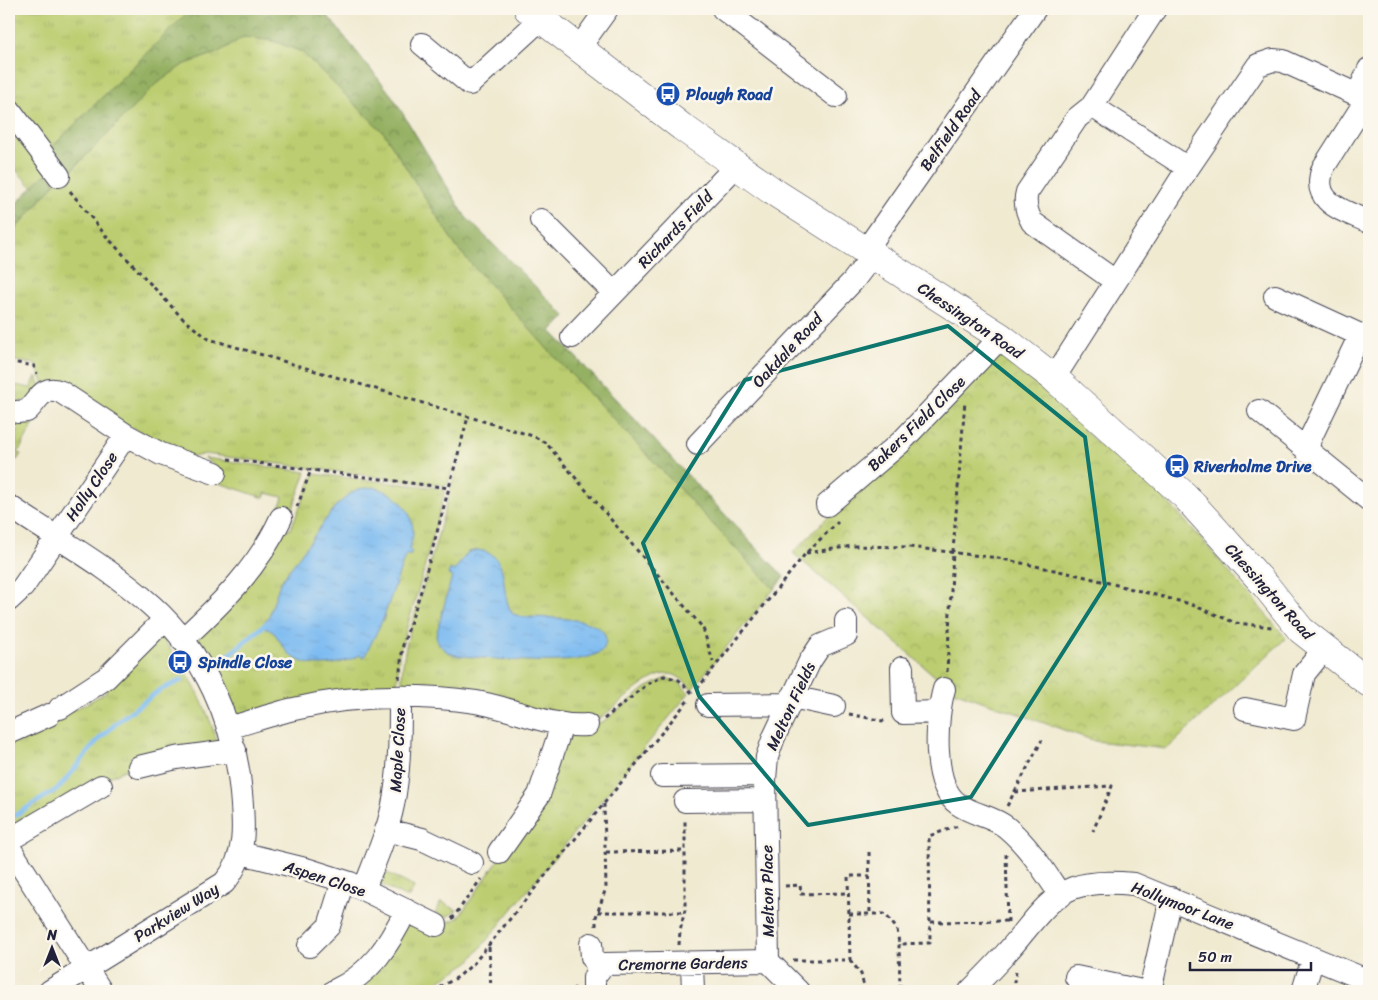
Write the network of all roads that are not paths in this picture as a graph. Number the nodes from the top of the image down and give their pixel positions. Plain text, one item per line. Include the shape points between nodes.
1 (608, 9) edge
2 (723, 9) edge
3 (1034, 9) edge
4 (1154, 9) edge
5 (535, 14) edge
6 (422, 44) dead end
7 (579, 48) junction
8 (1369, 69) edge
9 (836, 96) dead end
10 (1365, 98) edge
11 (1092, 106) junction
12 (9, 109) edge
13 (737, 165) junction
14 (1188, 168) junction
15 (59, 176) road end
16 (541, 220) dead end
17 (1369, 222) edge
18 (869, 253) junction
19 (1115, 281) junction
20 (614, 293) junction
21 (1275, 296) dead end
22 (572, 337) dead end
23 (1001, 337) junction
24 (1365, 337) edge
25 (1054, 378) junction
26 (1259, 411) dead end
27 (17, 412) dead end
28 (126, 435) junction
29 (698, 444) dead end
30 (1307, 452) junction
31 (220, 466) road end
32 (9, 506) edge
33 (1368, 508) edge
34 (833, 513) road end
35 (280, 521) road end
36 (56, 538) junction
37 (11, 596) edge
38 (165, 619) junction
39 (846, 621) dead end
40 (182, 640) junction
41 (1324, 649) junction
42 (902, 668) dead end
43 (1369, 683) edge
44 (944, 689) road end
45 (400, 697) junction
46 (700, 700) road end
47 (791, 701) junction
48 (834, 706) road end
49 (1245, 709) dead end
50 (938, 712) junction
51 (562, 725) junction
52 (587, 725) road end
53 (228, 728) junction
54 (9, 733) edge
55 (235, 750) junction
56 (139, 767) dead end
57 (662, 776) dead end
58 (765, 785) junction
59 (101, 786) dead end
60 (685, 801) road end
61 (386, 830) junction
62 (9, 840) edge
63 (9, 847) edge
64 (499, 852) road end
65 (241, 854) junction
66 (472, 864) dead end
67 (343, 881) junction
68 (364, 889) junction
69 (1060, 896) junction
70 (1171, 898) junction
71 (406, 910) junction
72 (436, 925) road end
73 (591, 944) road end
74 (309, 946) dead end
75 (1313, 958) junction
76 (768, 961) junction
77 (685, 964) junction
78 (86, 967) junction
79 (599, 969) junction
80 (1076, 977) dead end
81 (1369, 981) edge
82 (50, 991) edge
83 (101, 991) edge
84 (334, 991) edge
85 (594, 991) edge
86 (693, 991) edge
87 (798, 991) edge
88 (970, 991) edge
89 (1142, 991) edge
90 (1150, 991) edge
91 (1303, 991) edge

1 - 7 street
2 - 9 street
3 - 18 street, Belfield Road
4 - 11 street
5 - 6 street via 470,84
5 - 7 main road, Chessington Road
7 - 13 main road, Chessington Road
8 - 10 street
10 - 14 street via 1282,61 1264,61 1252,71
10 - 17 street via 1318,181 1320,191 1331,204
11 - 14 street
11 - 19 street via 1077,118 1027,192 1028,214 1032,222
12 - 15 street
13 - 18 main road, Chessington Road
13 - 20 street, Richards Field
14 - 19 street
16 - 20 street
18 - 23 main road, Chessington Road
18 - 29 street, Oakdale Road via 853,281
19 - 25 street
20 - 22 street, Richards Field
21 - 24 street
23 - 25 main road, Chessington Road
23 - 34 street, Bakers Field Close
24 - 30 street via 1310,439
25 - 41 main road, Chessington Road via 1185,496 1301,630
26 - 30 street
27 - 28 street, Holly Close via 28,411 39,395 54,389
28 - 31 street, Holly Close via 161,454
28 - 36 street, Holly Close
30 - 33 street
32 - 36 street, Parkview Way
35 - 40 street via 262,555 241,582
36 - 37 street, Holly Close via 23,587
36 - 38 street, Parkview Way via 120,580
38 - 40 street, Parkview Way
38 - 54 street via 106,678 55,712
39 - 47 street, Melton Fields via 846,634 820,646
40 - 53 street, Parkview Way via 205,673
41 - 43 main road, Chessington Road
41 - 49 street via 1304,674 1294,719
42 - 50 street via 903,713
44 - 50 street
45 - 51 street, Maple Close via 488,704
45 - 53 street, Maple Close via 306,707
45 - 61 street, Maple Close via 398,771
46 - 47 street
47 - 48 street
47 - 58 street, Melton Fields via 771,744
50 - 69 street via 944,786 955,802 994,819 1018,838
51 - 52 street, Maple Close
51 - 64 street via 539,795
53 - 55 street, Parkview Way
55 - 56 street
55 - 65 street, Parkview Way via 244,821
57 - 58 street
58 - 60 street
58 - 76 street, Melton Place
59 - 62 street
61 - 66 street via 422,839
61 - 68 street, Maple Close
63 - 78 street
65 - 67 street, Aspen Close
65 - 78 street, Parkview Way via 231,874 216,889
67 - 68 street, Aspen Close
67 - 74 street via 329,926
68 - 71 street, Aspen Close
69 - 70 street, Hollymoor Lane via 1072,889 1114,882 1134,884
69 - 88 street, Hollymoor Lane via 1024,930 1009,951
70 - 75 street, Hollymoor Lane
70 - 90 street
71 - 72 street, Aspen Close
71 - 84 street via 389,944 374,962 359,977
73 - 79 street, Cremorne Gardens via 592,957
75 - 81 street, Hollymoor Lane
75 - 91 street
76 - 77 street, Cremorne Gardens
76 - 87 street, Melton Place
77 - 79 street, Cremorne Gardens via 604,964
77 - 86 street
78 - 82 street, Parkview Way
78 - 83 street
79 - 85 street, Cremorne Gardens via 594,977
80 - 89 street

